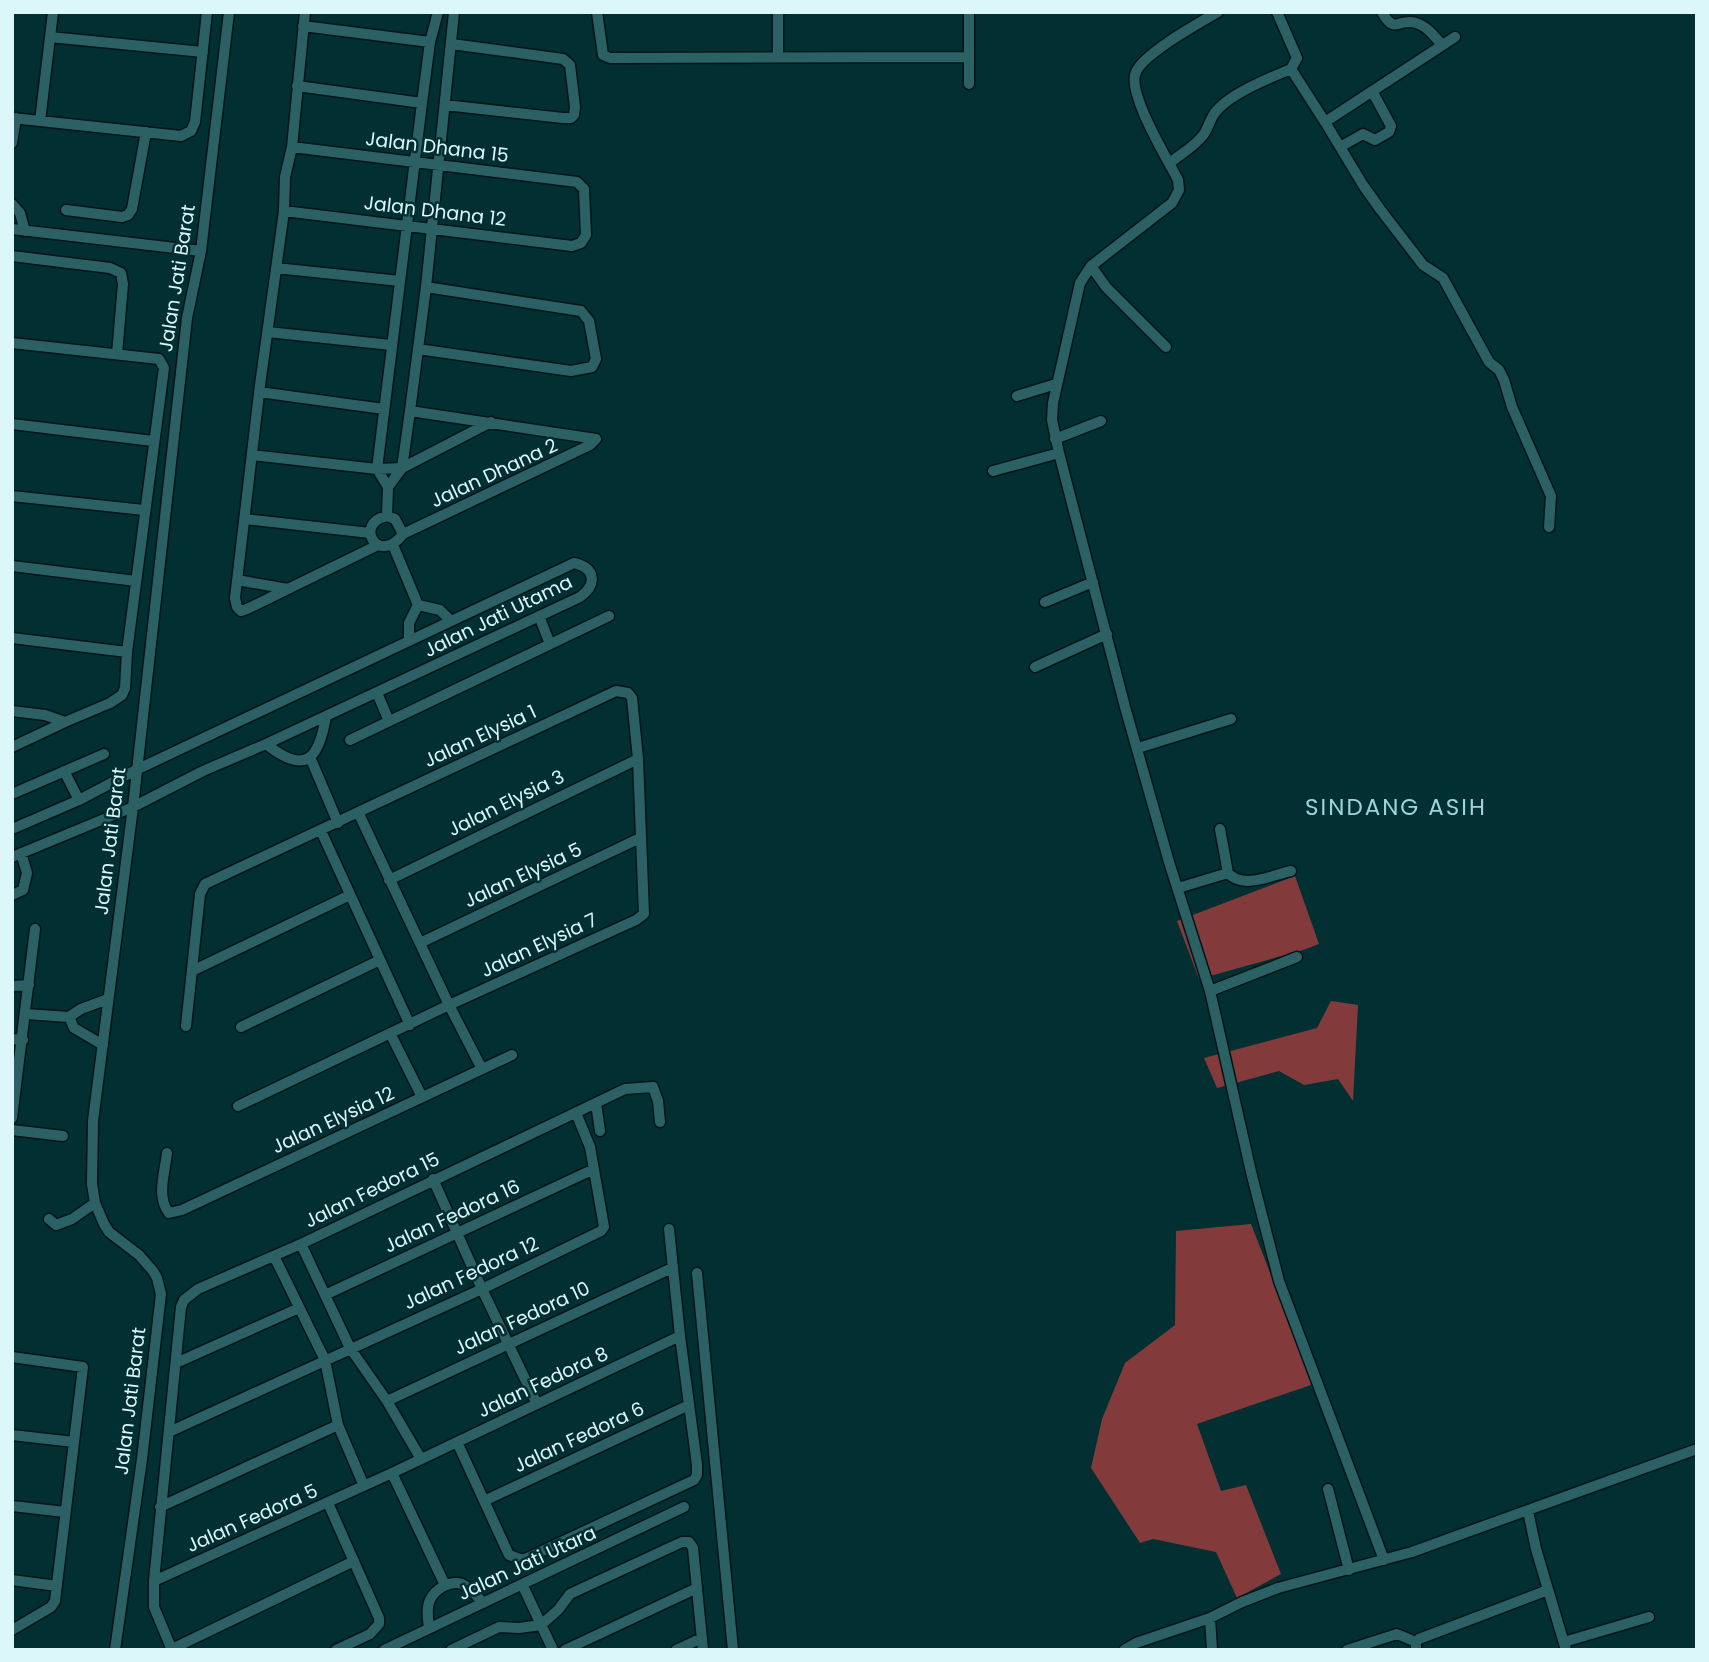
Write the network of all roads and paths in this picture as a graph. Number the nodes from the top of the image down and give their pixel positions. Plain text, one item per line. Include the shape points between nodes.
1 (53, 12) edge
2 (207, 12) edge
3 (229, 12) edge
4 (305, 12) edge
5 (438, 12) edge
6 (454, 12) edge
7 (597, 12) edge
8 (778, 12) edge
9 (969, 12) edge
10 (1218, 12) edge
11 (1277, 12) edge
12 (1382, 12) edge
13 (303, 26) junction
14 (50, 37) junction
15 (1455, 37) dead end
16 (430, 42) junction
17 (452, 44) junction
18 (1442, 45) junction
19 (203, 52) junction
20 (778, 57) junction
21 (969, 57) junction
22 (1291, 69) junction
23 (969, 84) dead end
24 (297, 86) junction
25 (1372, 91) junction
26 (422, 103) junction
27 (444, 106) junction
28 (14, 118) edge
29 (40, 121) junction
30 (1325, 122) junction
31 (146, 132) junction
32 (12, 143) edge
33 (292, 147) junction
34 (1339, 147) junction
35 (415, 162) junction
36 (1170, 163) junction
37 (439, 165) junction
38 (12, 204) edge
39 (66, 210) dead end
40 (285, 211) junction
41 (406, 226) junction
42 (12, 229) edge
43 (432, 229) junction
44 (24, 231) junction
45 (581, 243) joint
46 (201, 251) junction
47 (12, 256) edge
48 (1091, 266) junction
49 (276, 268) junction
50 (400, 281) junction
51 (426, 287) junction
52 (268, 332) junction
53 (12, 343) edge
54 (391, 345) junction
55 (1167, 347) dead end
56 (418, 349) junction
57 (117, 354) junction
58 (1056, 384) junction
59 (259, 392) junction
60 (1017, 396) dead end
61 (384, 409) junction
62 (410, 411) junction
63 (1101, 421) dead end
64 (491, 422) junction
65 (12, 424) edge
66 (1055, 439) junction
67 (153, 441) junction
68 (1059, 453) junction
69 (252, 455) junction
70 (401, 468) junction
71 (377, 469) junction
72 (993, 471) dead end
73 (388, 486) junction
74 (12, 496) edge
75 (144, 510) junction
76 (387, 516) junction
77 (245, 519) junction
78 (1549, 527) dead end
79 (370, 533) junction
80 (403, 534) junction
81 (378, 545) junction
82 (393, 545) junction
83 (12, 566) edge
84 (237, 580) junction
85 (136, 581) junction
86 (1093, 582) junction
87 (289, 589) junction
88 (1045, 603) dead end
89 (418, 605) junction
90 (539, 616) junction
91 (609, 617) dead end
92 (451, 621) junction
93 (1107, 634) junction
94 (12, 638) edge
95 (409, 641) junction
96 (550, 644) junction
97 (127, 652) junction
98 (1035, 667) dead end
99 (377, 693) junction
100 (12, 711) edge
101 (326, 716) junction
102 (1231, 719) dead end
103 (389, 721) junction
104 (65, 722) junction
105 (350, 740) dead end
106 (266, 744) junction
107 (12, 747) edge
108 (1138, 748) junction
109 (104, 754) dead end
110 (310, 757) junction
111 (638, 759) junction
112 (136, 770) junction
113 (64, 771) junction
114 (12, 794) edge
115 (79, 800) junction
116 (133, 807) junction
117 (358, 812) junction
118 (338, 823) junction
119 (12, 829) edge
120 (1220, 829) dead end
121 (321, 831) junction
122 (640, 838) junction
123 (17, 855) edge
124 (1291, 871) dead end
125 (1228, 873) junction
126 (389, 880) junction
127 (1178, 888) junction
128 (12, 895) edge
129 (350, 895) junction
130 (35, 929) dead end
131 (420, 943) junction
132 (1297, 957) dead end
133 (380, 960) junction
134 (192, 971) junction
135 (29, 985) junction
136 (12, 986) edge
137 (1210, 991) junction
138 (108, 999) junction
139 (449, 1005) junction
140 (26, 1014) junction
141 (69, 1017) junction
142 (410, 1025) junction
143 (186, 1026) dead end
144 (242, 1027) dead end
145 (391, 1035) junction
146 (18, 1040) edge
147 (103, 1045) junction
148 (512, 1055) dead end
149 (482, 1069) junction
150 (422, 1097) junction
151 (596, 1103) junction
152 (238, 1106) dead end
153 (576, 1113) junction
154 (12, 1118) edge
155 (660, 1122) dead end
156 (12, 1130) edge
157 (600, 1131) dead end
158 (63, 1136) dead end
159 (167, 1153) dead end
160 (594, 1169) junction
161 (433, 1179) junction
162 (95, 1203) junction
163 (49, 1219) dead end
164 (669, 1229) dead end
165 (458, 1234) junction
166 (301, 1244) junction
167 (274, 1256) junction
168 (672, 1268) junction
169 (697, 1273) dead end
170 (482, 1289) junction
171 (325, 1296) junction
172 (299, 1308) junction
173 (680, 1336) junction
174 (508, 1343) junction
175 (350, 1349) junction
176 (12, 1357) edge
177 (326, 1360) junction
178 (176, 1363) junction
179 (387, 1401) junction
180 (537, 1404) junction
181 (689, 1405) junction
182 (338, 1425) junction
183 (169, 1432) junction
184 (12, 1435) edge
185 (74, 1442) junction
186 (457, 1442) junction
187 (1697, 1449) edge
188 (421, 1459) junction
189 (392, 1473) junction
190 (364, 1486) junction
191 (1328, 1489) dead end
192 (484, 1501) junction
193 (328, 1503) junction
194 (12, 1506) edge
195 (160, 1507) junction
196 (684, 1507) dead end
197 (1528, 1511) junction
198 (65, 1512) junction
199 (1384, 1560) junction
200 (354, 1561) junction
201 (1349, 1570) junction
202 (12, 1580) edge
203 (154, 1581) junction
204 (522, 1584) junction
205 (445, 1585) junction
206 (57, 1586) junction
207 (697, 1588) junction
208 (1548, 1590) junction
209 (483, 1603) junction
210 (1649, 1617) dead end
211 (1210, 1618) junction
212 (541, 1625) junction
213 (429, 1628) junction
214 (12, 1630) edge
215 (702, 1638) junction
216 (1416, 1646) edge
217 (1565, 1646) edge
218 (172, 1649) edge
219 (115, 1650) edge
220 (335, 1650) edge
221 (384, 1650) edge
222 (451, 1650) edge
223 (553, 1650) edge
224 (565, 1650) edge
225 (676, 1650) edge
226 (703, 1650) edge
227 (733, 1650) edge
228 (1124, 1650) edge
229 (1212, 1650) edge
230 (1347, 1650) edge

1 - 14 street
2 - 19 street
3 - 46 street, Jalan Jati Barat
4 - 13 street
5 - 16 street
6 - 17 street
7 - 20 street via 600,48 610,58
8 - 20 street
9 - 21 street
10 - 36 street via 1154,52 1134,76 1144,116
11 - 22 street via 1297,58
12 - 18 street via 1394,25 1420,25
13 - 16 street
13 - 24 street
14 - 19 street
14 - 29 street
15 - 18 street
16 - 26 street
17 - 27 street
17 - 27 street via 563,59 570,65 574,115
18 - 25 street
19 - 31 street via 191,131 181,136
20 - 21 street
21 - 23 street
22 - 30 street
22 - 36 street via 1226,103 1214,113 1196,144
24 - 26 street
24 - 33 street
25 - 30 street
25 - 34 street via 1391,126 1389,132 1375,140 1363,134
26 - 35 street
27 - 37 street
28 - 29 street
28 - 32 street
29 - 31 street
30 - 34 street
31 - 39 street via 128,215
33 - 35 street, Jalan Dhana 15
33 - 40 street via 285,177
34 - 78 street via 1423,265 1443,278 1489,362 1499,370 1550,496
35 - 37 street, Jalan Dhana 15
35 - 41 street
36 - 48 street via 1179,190 1172,203
37 - 43 street
37 - 45 street, Jalan Dhana 15 via 577,182 584,189 585,200 586,235
38 - 44 street
40 - 41 street, Jalan Dhana 12
40 - 49 street
41 - 43 street, Jalan Dhana 12
41 - 50 street
42 - 44 street
43 - 45 street, Jalan Dhana 12 via 572,246
43 - 51 street
44 - 46 street
46 - 112 street, Jalan Jati Barat via 187,318
47 - 57 street via 121,273
48 - 55 street
48 - 58 street via 1078,288
49 - 50 street
49 - 52 street
50 - 54 street
51 - 56 street
51 - 56 street via 581,312 589,321 596,359 592,367 571,371
52 - 54 street
52 - 59 street
53 - 57 street
54 - 61 street
56 - 62 street
57 - 67 street via 159,359 164,368
58 - 60 street
58 - 66 street
59 - 61 street
59 - 69 street
61 - 71 street
62 - 64 street
62 - 70 street
63 - 66 street
64 - 70 street
64 - 80 street, Jalan Dhana 2 via 596,439
65 - 67 street
66 - 68 street
67 - 75 street
68 - 72 street
68 - 86 street
69 - 71 street
69 - 77 street
70 - 71 street
70 - 73 street
71 - 73 street
73 - 76 street
74 - 75 street
75 - 85 street
76 - 79 street via 372,524
76 - 80 street via 396,519
77 - 79 street
77 - 84 street
79 - 81 street
80 - 82 street
81 - 82 street
81 - 87 street
82 - 89 street
83 - 85 street
84 - 87 street
84 - 87 street via 235,598 241,611
85 - 97 street
86 - 88 street
86 - 93 street
89 - 92 street via 440,610
89 - 95 street via 409,623
90 - 92 street, Jalan Jati Utama via 590,591 590,573 582,565 574,563
90 - 96 street
90 - 99 street, Jalan Jati Utama
91 - 96 street
92 - 95 street, Jalan Jati Utama
93 - 98 street
93 - 108 street
94 - 97 street
95 - 112 street, Jalan Jati Utama
96 - 103 street
97 - 104 street via 121,695
99 - 101 street, Jalan Jati Utama
99 - 103 street
100 - 104 street
101 - 106 street, Jalan Jati Utama
101 - 110 street via 322,740
102 - 108 street
103 - 105 street
104 - 107 street
106 - 110 street via 291,759
106 - 116 street, Jalan Jati Utama
108 - 127 street
109 - 113 street
110 - 118 street
111 - 117 street, Jalan Elysia 1 via 632,698 616,691
111 - 122 street
111 - 126 street, Jalan Elysia 3
112 - 115 street, Jalan Jati Utama
112 - 116 street, Jalan Jati Barat
113 - 114 street
113 - 115 street
115 - 119 street, Jalan Jati Utama
116 - 123 street, Jalan Jati Utama
116 - 138 street, Jalan Jati Barat
117 - 118 street, Jalan Elysia 1
117 - 126 street
118 - 121 street, Jalan Elysia 1
120 - 125 street
121 - 129 street
121 - 134 street, Jalan Elysia 1 via 205,884
122 - 131 street, Jalan Elysia 5
122 - 139 street, Jalan Elysia 7 via 644,914
123 - 128 street via 27,873 23,890
124 - 125 street via 1242,882
125 - 127 street
126 - 131 street
127 - 137 street
129 - 133 street
129 - 134 street
130 - 135 street
131 - 139 street
132 - 137 street
133 - 142 street
133 - 144 street
134 - 143 street
135 - 136 street
135 - 140 street
137 - 199 street via 1279,1281
138 - 141 street
138 - 147 street, Jalan Jati Barat
139 - 142 street, Jalan Elysia 7
139 - 149 street
140 - 141 street
140 - 146 street
141 - 147 street via 74,1028
142 - 145 street, Jalan Elysia 7
145 - 150 street
145 - 152 street, Jalan Elysia 7
146 - 154 street
147 - 162 street, Jalan Jati Barat via 93,1121
148 - 149 street, Jalan Elysia 12
149 - 150 street, Jalan Elysia 12
150 - 159 street, Jalan Elysia 12 via 169,1213 162,1196
151 - 153 street, Jalan Fedora 15
151 - 155 street, Jalan Fedora 15 via 625,1089 653,1087
151 - 157 street
153 - 160 street
153 - 161 street, Jalan Fedora 15
156 - 158 street
160 - 165 street, Jalan Fedora 16
160 - 170 street, Jalan Fedora 12 via 601,1231
161 - 165 street
161 - 166 street, Jalan Fedora 15
162 - 163 street via 64,1224
162 - 219 street, Jalan Jati Barat via 109,1232 139,1255 157,1278 161,1294
164 - 168 street
165 - 170 street
165 - 171 street, Jalan Fedora 16
166 - 167 street, Jalan Fedora 15
166 - 171 street
167 - 172 street
167 - 178 street, Jalan Fedora 15 via 198,1289 184,1300
168 - 173 street
168 - 174 street, Jalan Fedora 10
169 - 227 street
170 - 174 street
170 - 175 street, Jalan Fedora 12
171 - 175 street
172 - 177 street
172 - 178 street
173 - 180 street, Jalan Fedora 8
173 - 181 street
174 - 179 street, Jalan Fedora 10
174 - 180 street
175 - 177 street, Jalan Fedora 12
175 - 179 street
176 - 185 street via 83,1367
177 - 182 street
177 - 183 street, Jalan Fedora 12
178 - 183 street
179 - 188 street
180 - 186 street, Jalan Fedora 8
181 - 192 street, Jalan Fedora 6
181 - 192 street via 697,1465 694,1480 523,1560 509,1555
182 - 190 street
182 - 195 street
183 - 195 street
184 - 185 street
185 - 198 street
186 - 188 street, Jalan Fedora 8
186 - 192 street
187 - 197 street
188 - 189 street, Jalan Fedora 8
189 - 190 street, Jalan Fedora 5
189 - 205 street
190 - 193 street, Jalan Fedora 5
191 - 201 street
193 - 200 street
193 - 203 street, Jalan Fedora 5
194 - 198 street
195 - 203 street
196 - 204 street, Jalan Jati Utara
197 - 199 street
197 - 208 street
198 - 206 street
199 - 201 street
200 - 218 street
200 - 220 street via 379,1624 370,1634
201 - 211 street via 1278,1588
202 - 206 street
203 - 218 street via 154,1607
204 - 209 street, Jalan Jati Utara
204 - 212 street
205 - 209 street via 464,1585
205 - 213 street via 430,1600
206 - 214 street via 51,1607
207 - 212 street via 693,1548 682,1542 570,1594
207 - 215 street
207 - 224 street
208 - 216 street
208 - 217 street
209 - 213 street, Jalan Jati Utara
210 - 217 street
211 - 228 street
211 - 229 street
212 - 222 street via 499,1627
212 - 223 street
213 - 221 street, Jalan Jati Utara
215 - 225 street
215 - 226 street
216 - 230 street via 1396,1634

